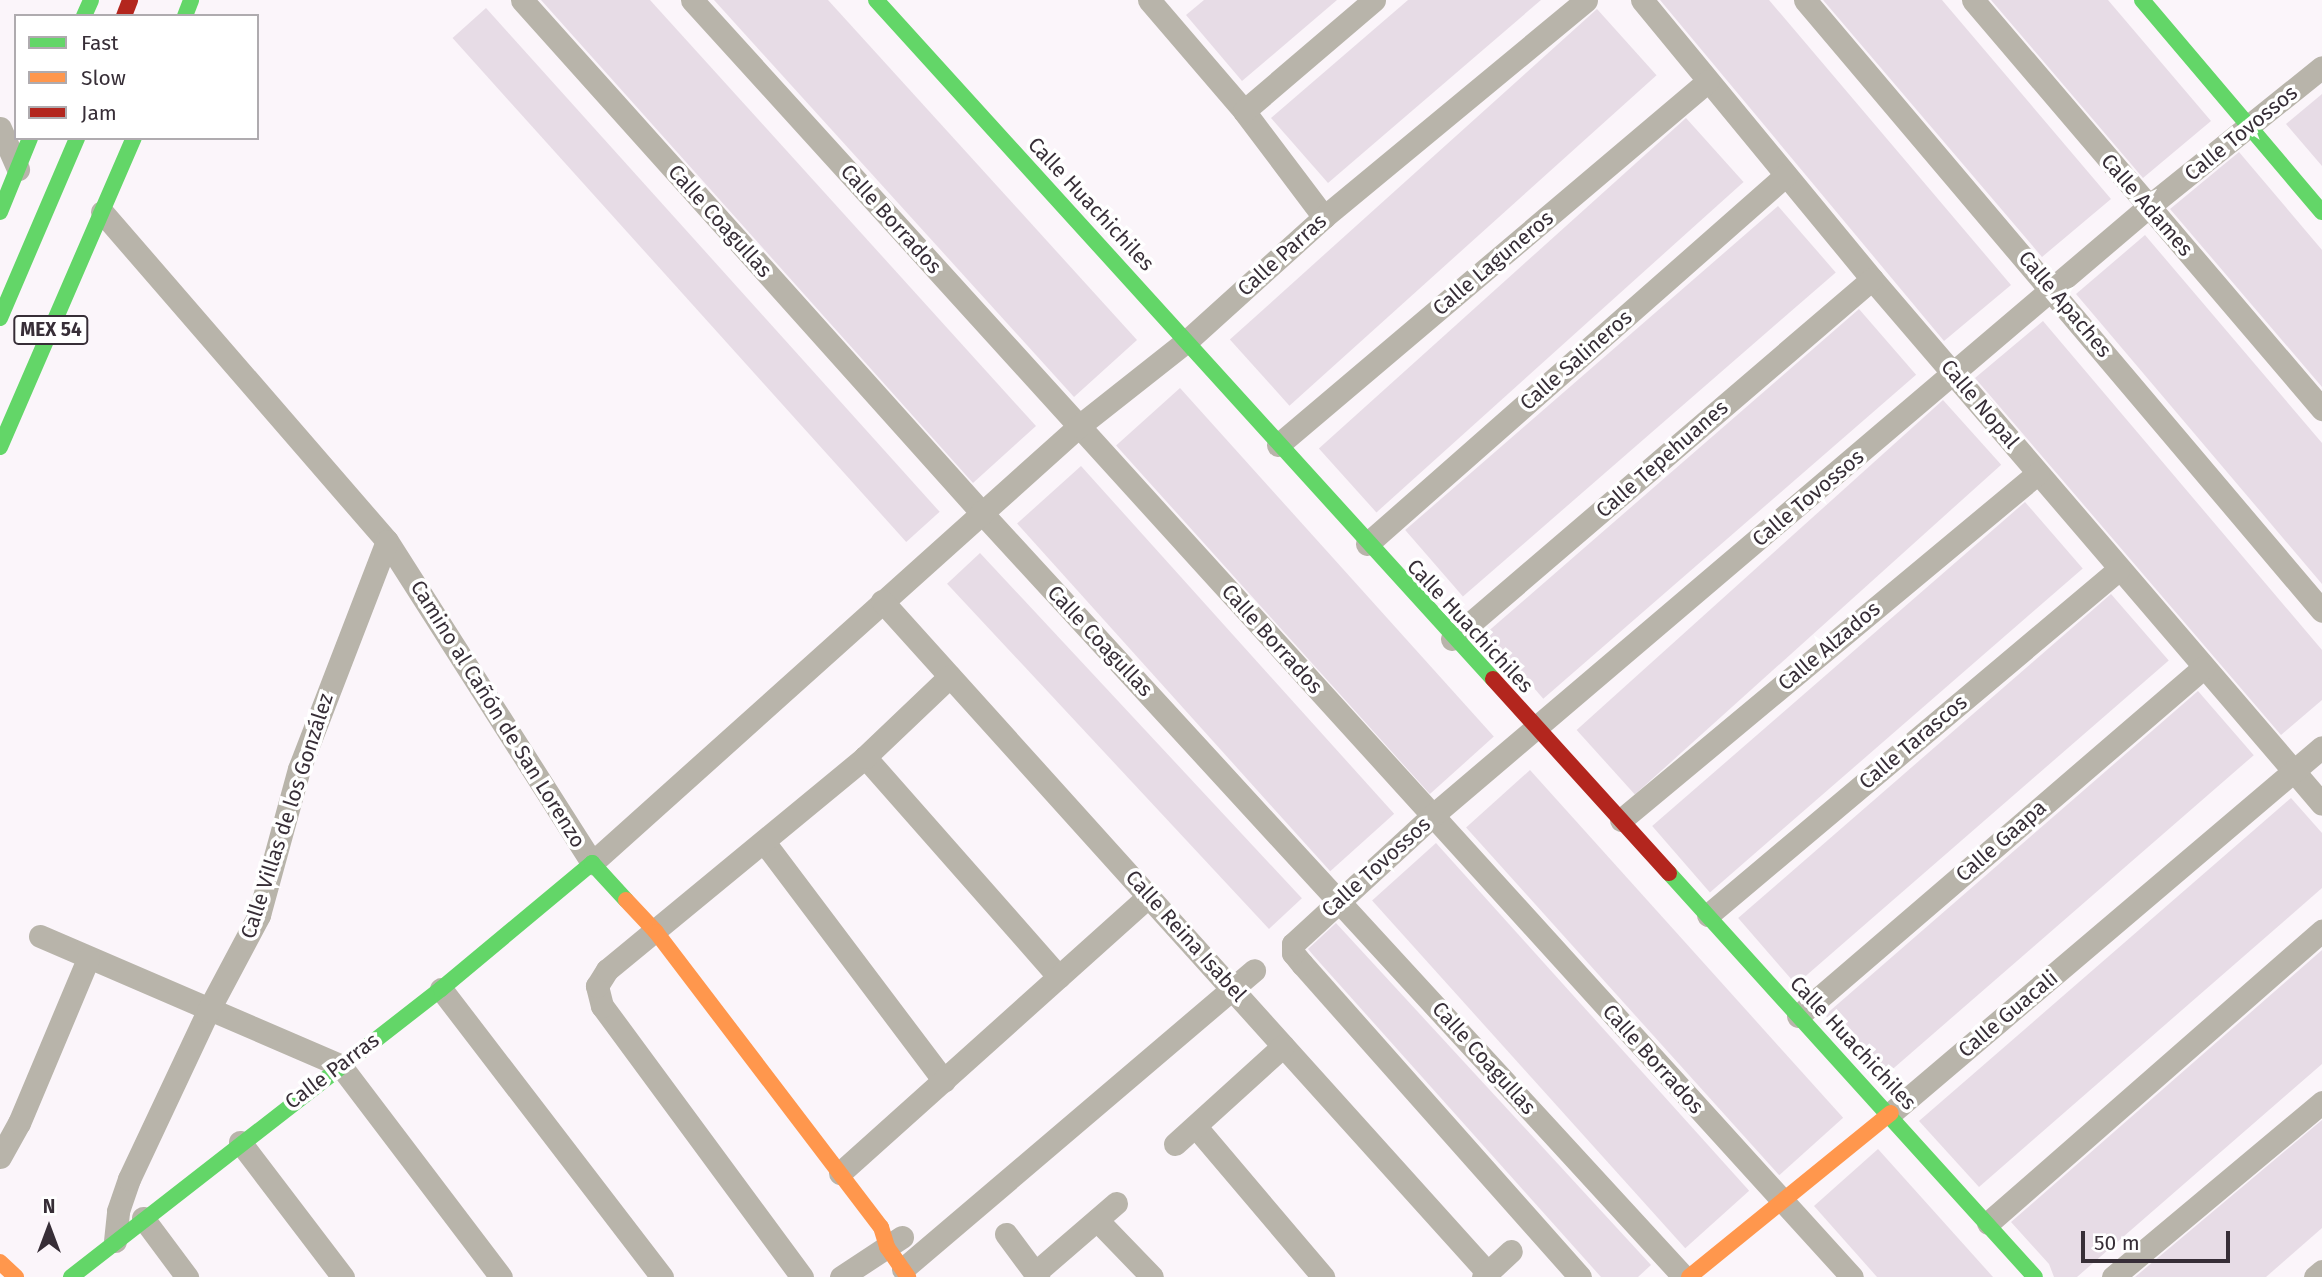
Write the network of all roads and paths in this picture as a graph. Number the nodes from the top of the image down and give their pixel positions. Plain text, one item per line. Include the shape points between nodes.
1 (522, 0) edge
2 (692, 0) edge
3 (876, 0) edge
4 (1374, 0) edge
5 (1586, 0) edge
6 (1642, 0) edge
7 (1805, 0) edge
8 (1973, 0) edge
9 (2143, 0) edge
10 (1160, 4) edge
11 (2322, 67) edge
12 (1708, 81) junction
13 (1244, 111) junction
14 (2249, 127) junction
15 (0, 128) edge
16 (29, 140) edge
17 (76, 140) edge
18 (133, 140) edge
19 (18, 169) junction
20 (1786, 176) junction
21 (2148, 207) junction
22 (0, 212) edge
23 (102, 212) junction
24 (2322, 212) edge
25 (1324, 217) junction
26 (1872, 279) junction
27 (2053, 289) junction
28 (0, 318) edge
29 (1188, 340) junction
30 (1955, 373) junction
31 (2322, 409) edge
32 (1079, 426) junction
33 (1278, 445) junction
34 (0, 447) edge
35 (2038, 473) junction
36 (981, 512) junction
37 (387, 541) junction
38 (1367, 544) junction
39 (2118, 570) junction
40 (882, 601) junction
41 (2322, 611) edge
42 (1452, 639) junction
43 (2204, 667) junction
44 (950, 676) junction
45 (1537, 728) junction
46 (2322, 747) edge
47 (865, 757) junction
48 (2295, 772) junction
49 (2322, 804) edge
50 (1432, 816) junction
51 (1621, 820) junction
52 (764, 842) junction
53 (592, 863) junction
54 (1149, 896) junction
55 (1339, 899) junction
56 (1708, 915) junction
57 (2322, 931) edge
58 (656, 932) junction
59 (40, 936) dead end
60 (88, 959) junction
61 (1254, 970) dead end
62 (1059, 977) junction
63 (1234, 988) junction
64 (441, 989) junction
65 (208, 1011) junction
66 (1798, 1016) junction
67 (1283, 1046) junction
68 (340, 1065) junction
69 (944, 1080) junction
70 (2322, 1101) edge
71 (1891, 1113) junction
72 (1196, 1127) junction
73 (240, 1142) junction
74 (1175, 1144) dead end
75 (0, 1157) edge
76 (840, 1173) junction
77 (1782, 1200) junction
78 (1116, 1203) dead end
79 (142, 1218) junction
80 (1097, 1220) junction
81 (1988, 1223) junction
82 (1006, 1234) dead end
83 (890, 1237) junction
84 (115, 1241) junction
85 (1511, 1251) dead end
86 (0, 1262) edge
87 (914, 1267) edge
88 (2322, 1271) edge
89 (1036, 1275) edge
90 (1485, 1275) edge
91 (16, 1277) edge
92 (71, 1277) edge
93 (187, 1277) edge
94 (343, 1277) edge
95 (501, 1277) edge
96 (662, 1277) edge
97 (802, 1277) edge
98 (841, 1277) edge
99 (1152, 1277) edge
100 (1323, 1277) edge
101 (1580, 1277) edge
102 (1687, 1277) edge
103 (1852, 1277) edge
104 (2035, 1277) edge
105 (2113, 1277) edge
106 (2315, 1277) edge

1 - 36 street, Calle Coagullas
2 - 32 street, Calle Borrados
3 - 29 main road, Calle Huachichiles
4 - 13 street
5 - 25 street, Calle Parras
6 - 12 street, Calle Nopal
7 - 27 street, Calle Apaches
8 - 21 street, Calle Adames
9 - 14 main road
10 - 13 street
11 - 14 street, Calle Tovossos
12 - 20 street, Calle Nopal
12 - 33 street, Calle Laguneros
13 - 25 street
14 - 21 street, Calle Tovossos
14 - 24 main road
15 - 19 street
16 - 19 main road
17 - 28 main road, MEX 54
18 - 23 main road, MEX 54
19 - 22 main road
20 - 26 street, Calle Nopal
20 - 38 street, Calle Salineros
21 - 27 street, Calle Tovossos
21 - 31 street, Calle Adames
23 - 34 main road, MEX 54
23 - 37 street, Camino al Cañón de San Lorenzo
25 - 29 street, Calle Parras
26 - 30 street, Calle Nopal
26 - 42 street, Calle Tepehuanes
27 - 30 street, Calle Tovossos
27 - 41 street, Calle Apaches
29 - 32 street, Calle Parras
29 - 33 main road, Calle Huachichiles
30 - 35 street, Calle Nopal
30 - 45 street, Calle Tovossos
32 - 36 street, Calle Parras
32 - 50 street, Calle Borrados
33 - 38 main road, Calle Huachichiles
35 - 39 street, Calle Nopal
35 - 51 street, Calle Alzados
36 - 40 street, Calle Parras
36 - 55 street, Calle Coagullas
37 - 53 street, Camino al Cañón de San Lorenzo
37 - 65 street, Calle Villas de los González via 299,769 259,915
38 - 42 main road, Calle Huachichiles
39 - 43 street, Calle Nopal
39 - 56 street, Calle Tarascos
40 - 44 street, Calle Reina Isabel
40 - 53 street, Calle Parras
42 - 45 main road, Calle Huachichiles
43 - 48 street, Calle Nopal
43 - 66 street, Calle Gaapa
44 - 47 street
44 - 54 street, Calle Reina Isabel
45 - 50 street, Calle Tovossos
45 - 51 main road, Calle Huachichiles
46 - 48 street, Calle Guacali
47 - 52 street
47 - 62 street
48 - 49 street, Calle Nopal
48 - 71 street, Calle Guacali
50 - 55 street, Calle Tovossos
50 - 77 street, Calle Borrados
51 - 56 main road, Calle Huachichiles
52 - 58 street
52 - 69 street
53 - 58 main road, Camino al Cañón de San Lorenzo
53 - 64 main road, Calle Parras
54 - 62 street
54 - 63 street, Calle Reina Isabel
55 - 101 street, Calle Tovossos via 1299,937 1292,948 1297,958
55 - 102 street, Calle Coagullas
56 - 66 main road, Calle Huachichiles
57 - 81 street
58 - 76 main road, Camino al Cañón de San Lorenzo
58 - 97 street via 601,977 597,986 602,1006
59 - 60 street
60 - 65 street
60 - 75 street via 19,1123
61 - 63 street
62 - 69 street
63 - 67 street, Calle Reina Isabel
63 - 87 street
64 - 68 main road, Calle Parras
64 - 96 street
65 - 68 street
65 - 84 street, Calle Villas de los González via 129,1180 118,1211
66 - 71 main road, Calle Huachichiles
67 - 72 street
67 - 90 street, Calle Reina Isabel
68 - 73 main road, Calle Parras
68 - 95 street
69 - 76 street
70 - 105 street
71 - 77 main road, Calle Guacali
71 - 81 main road, Calle Huachichiles
72 - 74 street
72 - 100 street
73 - 79 main road, Calle Parras
73 - 94 street
76 - 83 main road, Camino al Cañón de San Lorenzo
77 - 102 main road, Calle Guacali
77 - 103 street, Calle Borrados
78 - 80 street
79 - 84 main road, Calle Parras
79 - 93 street
80 - 89 street
80 - 99 street
81 - 104 main road, Calle Huachichiles
82 - 89 street
83 - 87 main road, Camino al Cañón de San Lorenzo
83 - 98 street
84 - 92 main road, Calle Parras
85 - 90 street, Calle Reina Isabel
86 - 91 main road
88 - 106 street

